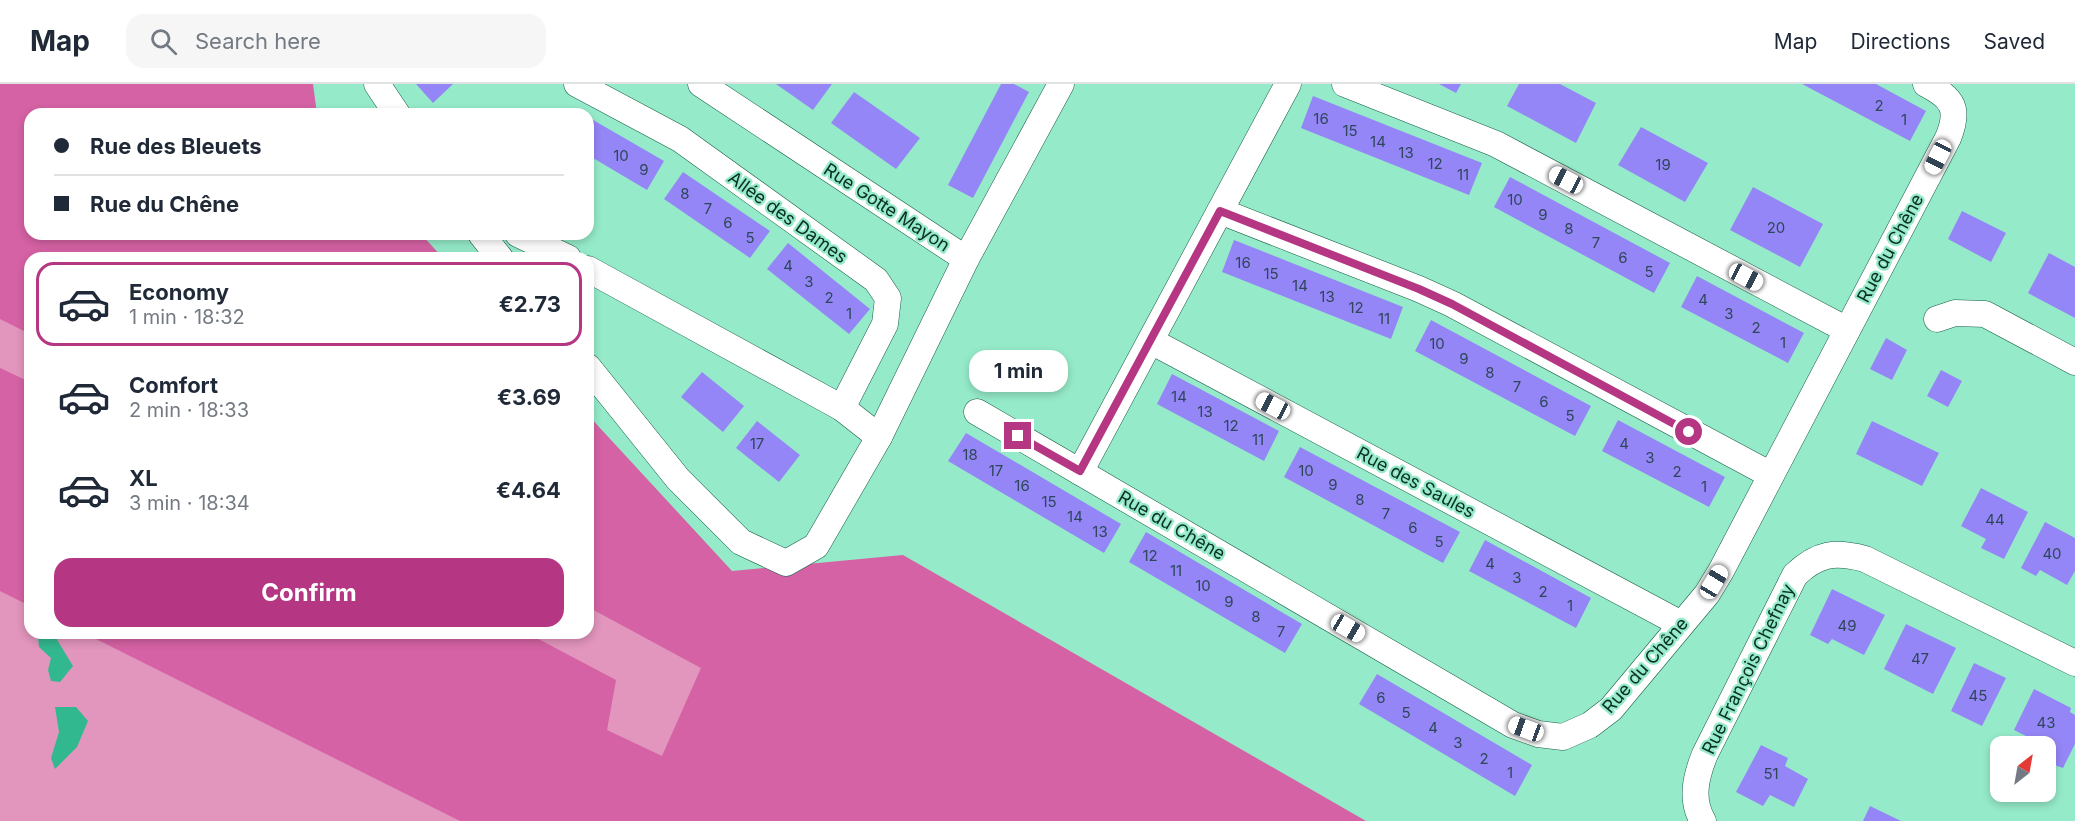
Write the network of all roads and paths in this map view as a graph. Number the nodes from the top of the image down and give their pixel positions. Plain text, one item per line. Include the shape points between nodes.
1 (377, 84) edge
2 (578, 84) edge
3 (701, 84) edge
4 (1060, 84) edge
5 (1288, 84) edge
6 (1345, 84) edge
7 (1933, 87) edge
8 (393, 108) edge
9 (1220, 211) junction
10 (486, 240) edge
11 (530, 240) edge
12 (495, 252) edge
13 (556, 252) edge
14 (966, 260) junction
15 (594, 272) edge
16 (1937, 320) dead end
17 (1847, 330) junction
18 (1151, 340) junction
19 (2075, 362) edge
20 (594, 374) edge
21 (842, 408) junction
22 (977, 412) dead end
23 (879, 437) junction
24 (1080, 471) junction
25 (1771, 475) junction
26 (1681, 624) junction
27 (2075, 663) edge
28 (1703, 821) edge

1 - 8 street
2 - 21 street, Allée des Dames via 680,139 876,280 888,298 885,324
3 - 14 street, Rue Gotte Mayon
4 - 14 street, Rue Gotte Mayon
5 - 9 street
6 - 17 street via 1511,151
7 - 17 street, Rue du Chêne via 1950,100 1954,124
9 - 18 street
9 - 25 street via 1452,304
10 - 12 street
11 - 13 street
14 - 23 street
15 - 21 street
16 - 19 street via 1955,313 1985,314
17 - 25 street, Rue du Chêne
18 - 24 street
18 - 26 street, Rue des Saules
20 - 23 street via 678,479 741,542 786,563 816,546
21 - 23 street
22 - 24 street, Rue du Chêne
24 - 26 street, Rue du Chêne via 1513,725 1538,734 1563,737 1590,725 1611,709
25 - 26 street, Rue du Chêne via 1707,594
27 - 28 street, Rue François Chefnay via 1865,559 1846,554 1822,556 1808,562 1795,575 1705,754 1696,785 1697,808

